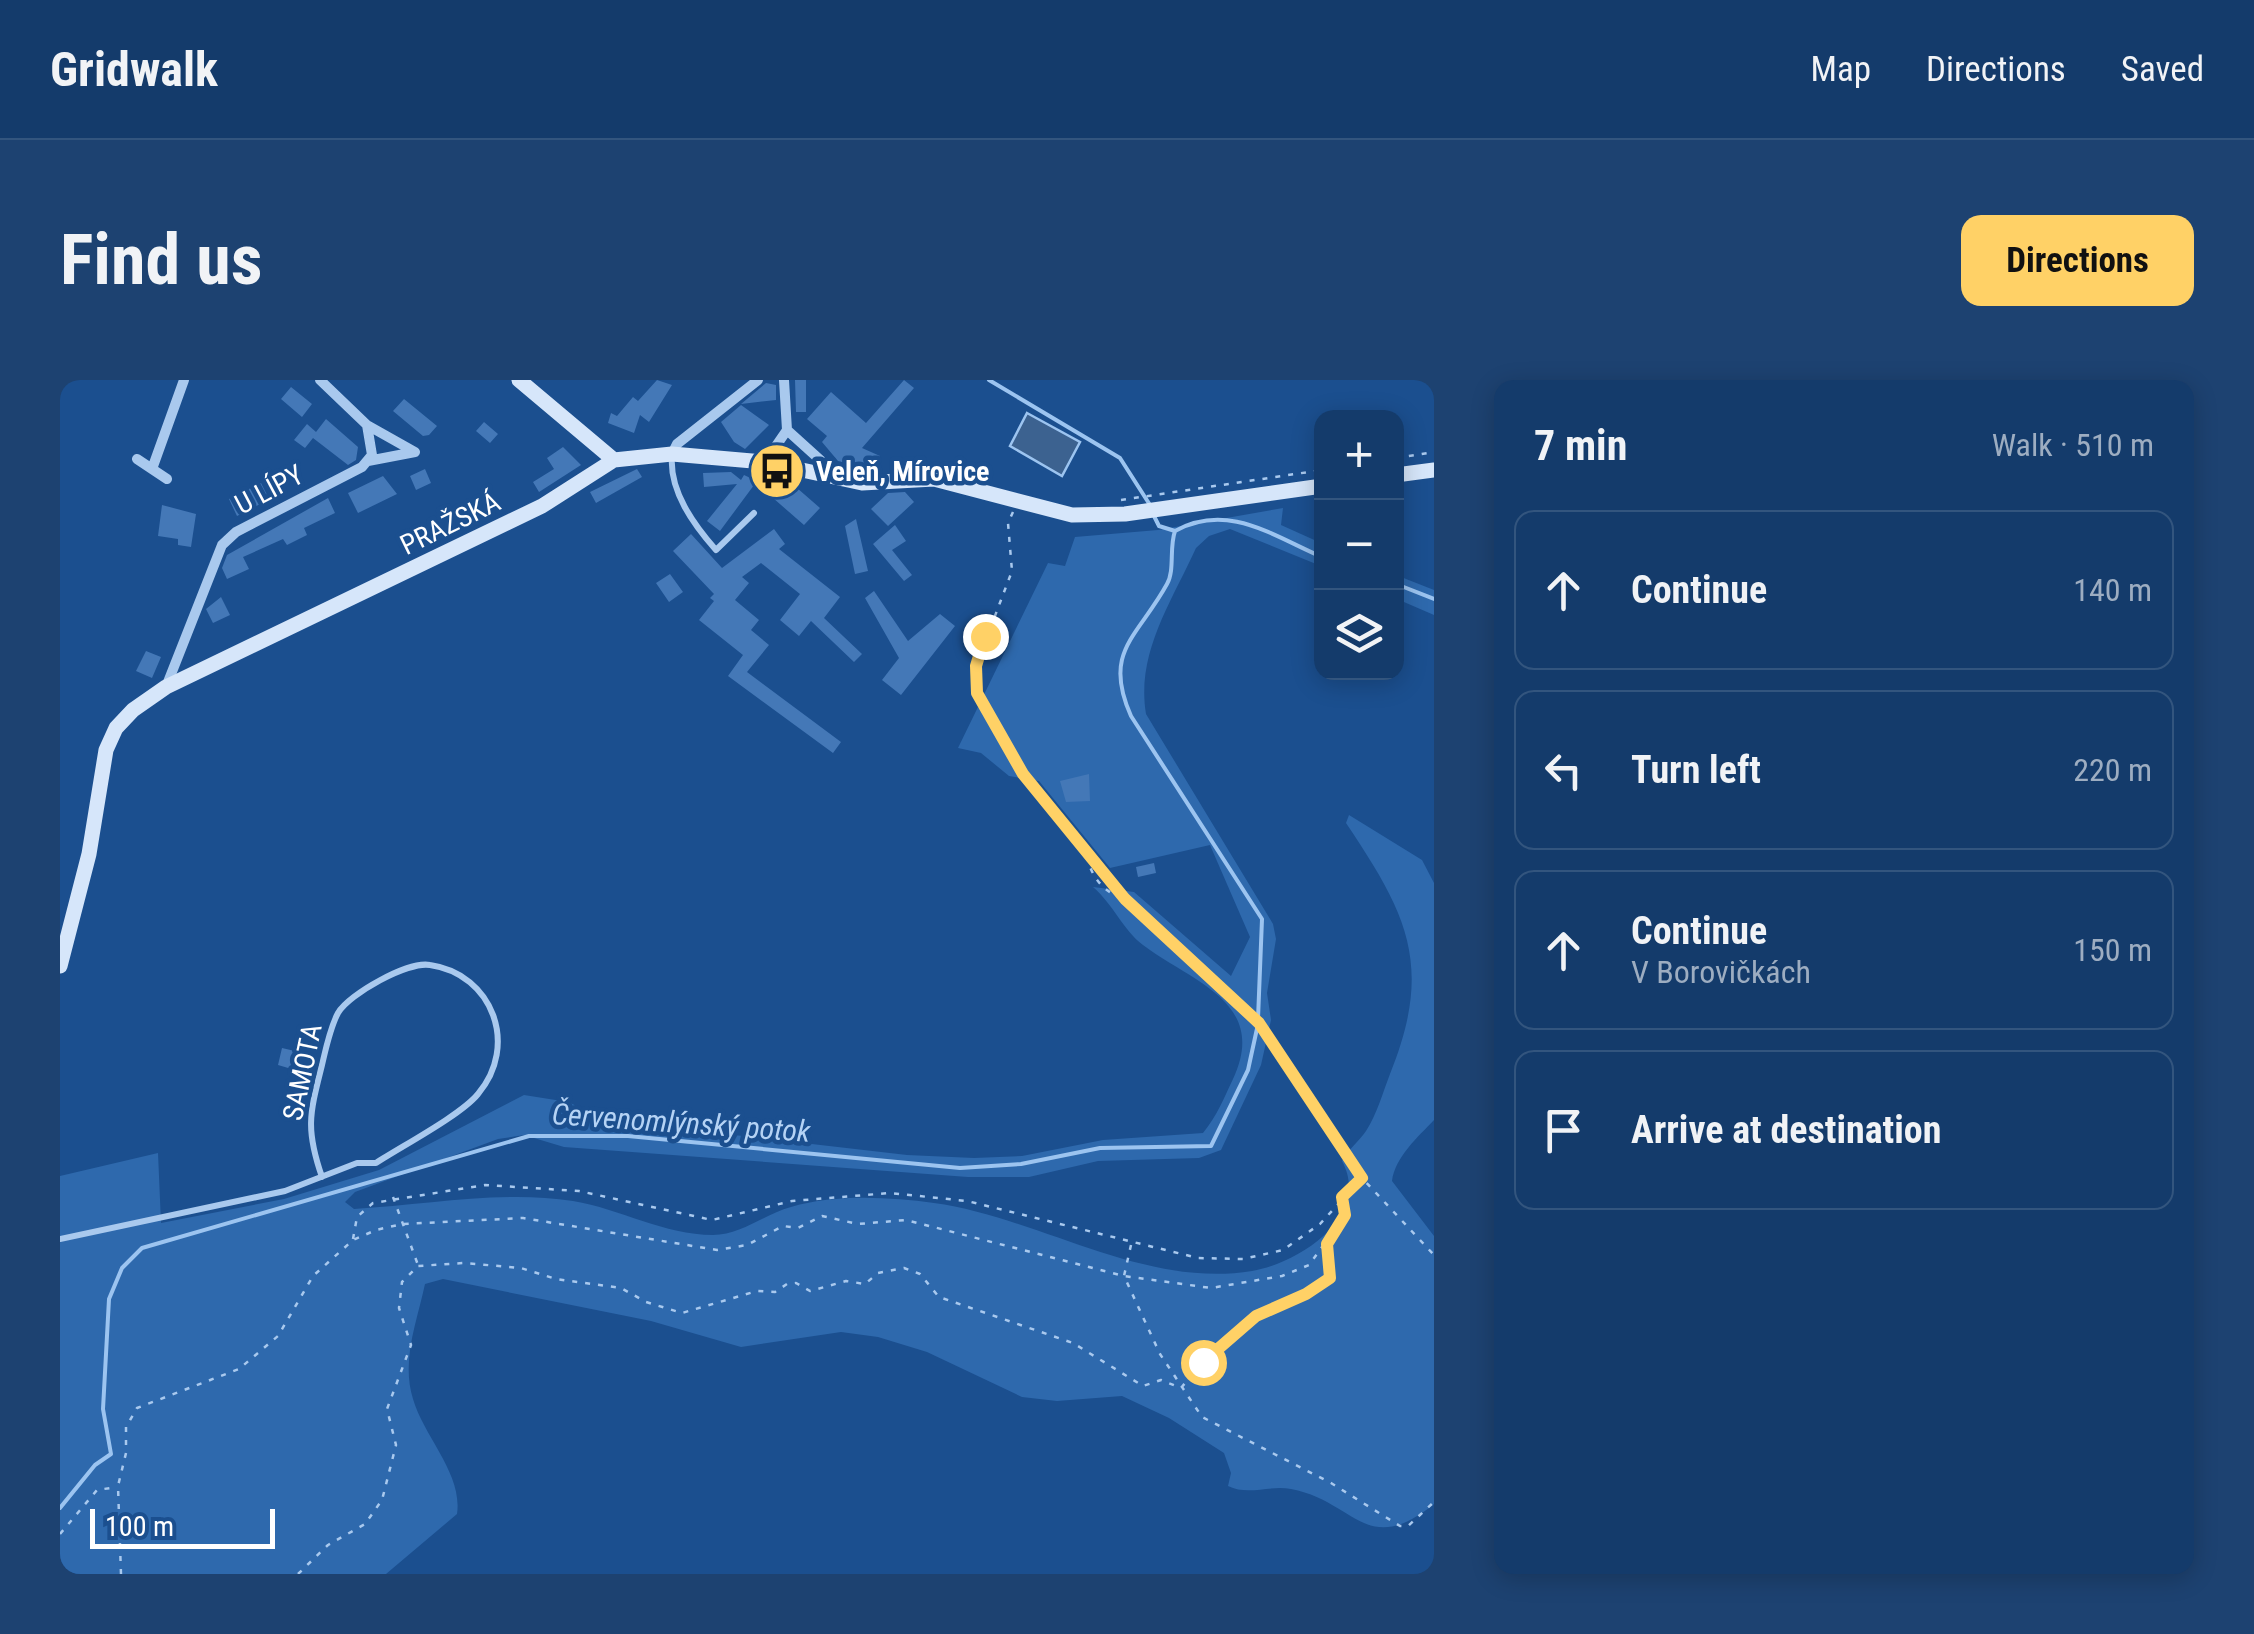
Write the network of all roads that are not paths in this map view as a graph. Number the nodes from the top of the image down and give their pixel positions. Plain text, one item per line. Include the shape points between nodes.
1 (184, 380) edge
2 (320, 380) edge
3 (519, 380) edge
4 (758, 380) edge
5 (784, 380) edge
6 (366, 425) junction
7 (786, 430) junction
8 (672, 454) junction
9 (137, 459) dead end
10 (614, 460) junction
11 (368, 461) junction
12 (766, 462) junction
13 (152, 469) junction
14 (1434, 470) edge
15 (1404, 474) edge
16 (167, 479) dead end
17 (841, 479) junction
18 (1314, 487) edge
19 (754, 514) dead end
20 (166, 688) junction
21 (60, 966) edge
22 (322, 1176) junction
23 (60, 1239) edge

1 - 13 street
2 - 6 street, U LÍPY
3 - 10 street
4 - 8 street
5 - 7 street
6 - 11 street via 373,445
6 - 11 street, U LÍPY via 415,452
7 - 12 street
7 - 17 street
8 - 10 street, PRAŽSKÁ
8 - 12 street, PRAŽSKÁ
8 - 19 lane via 671,471 692,522 716,550
9 - 13 street
10 - 20 street, PRAŽSKÁ via 542,506
11 - 20 street, U LÍPY via 222,545
12 - 17 street, PRAŽSKÁ
13 - 16 street
14 - 15 street
17 - 18 street, PRAŽSKÁ via 945,481 1072,515 1148,501
20 - 21 street, PRAŽSKÁ via 116,728 106,750
22 - 22 lane, SAMOTA via 376,1163 478,1094 496,1058 499,1022 483,994 428,964 350,997 325,1051 308,1123
22 - 23 lane, SAMOTA via 285,1191

